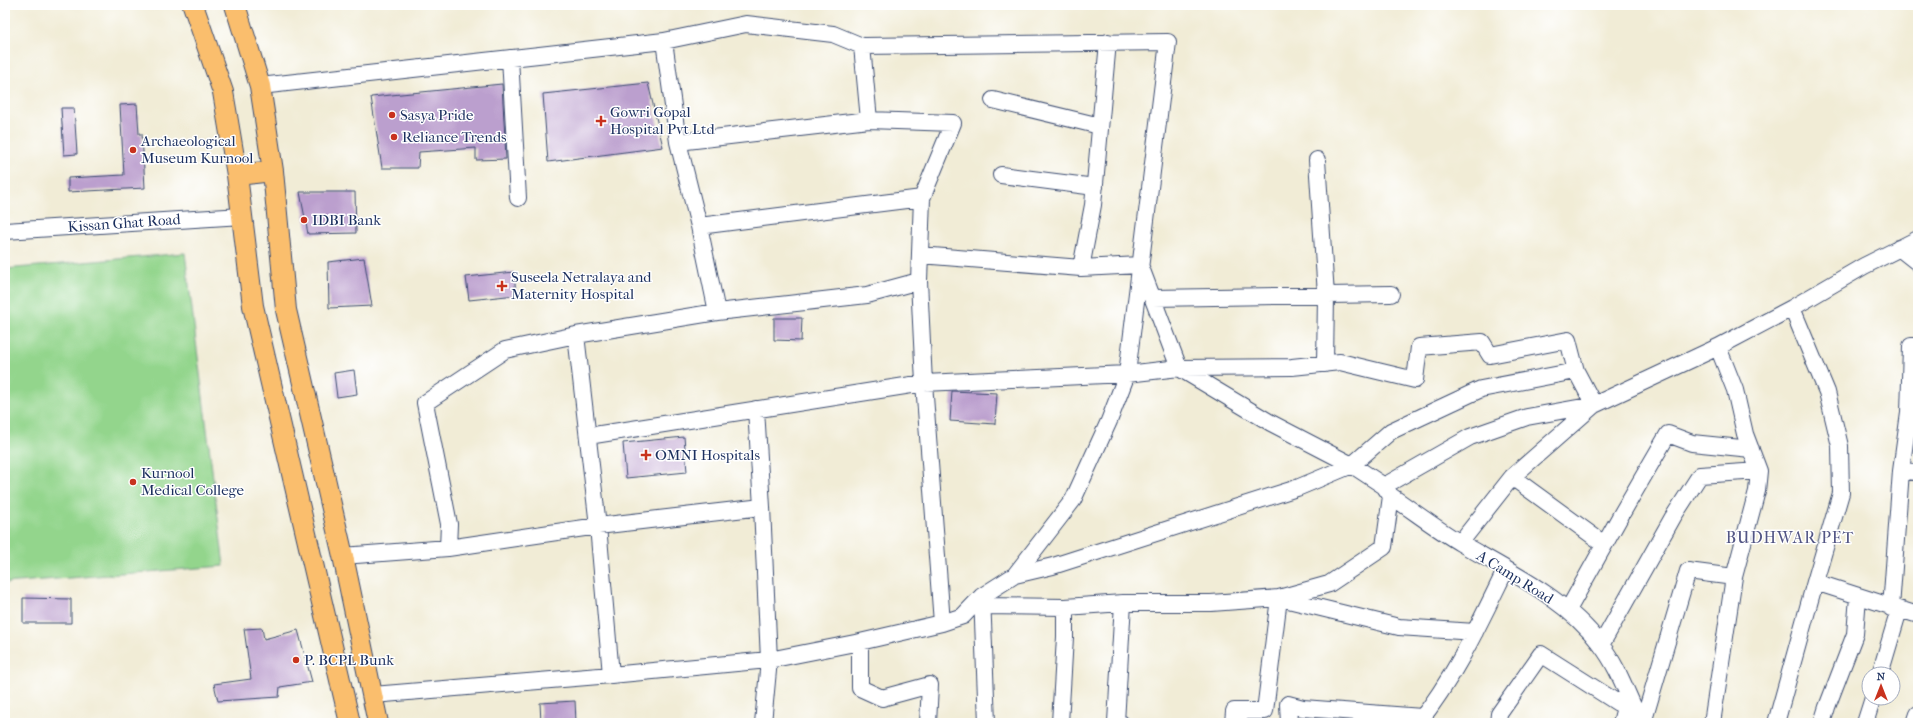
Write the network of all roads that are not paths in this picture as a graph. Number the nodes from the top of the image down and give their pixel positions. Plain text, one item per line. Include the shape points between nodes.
1 (193, 5) edge
2 (235, 5) edge
3 (664, 40) junction
4 (1108, 42) junction
5 (862, 46) junction
6 (510, 58) junction
7 (260, 86) junction
8 (993, 100) dead end
9 (869, 120) junction
10 (1100, 126) junction
11 (678, 142) junction
12 (1317, 160) dead end
13 (272, 171) junction
14 (237, 175) junction
15 (1001, 175) dead end
16 (1095, 187) junction
17 (518, 198) dead end
18 (922, 198) junction
19 (242, 216) junction
20 (699, 226) junction
21 (5, 231) edge
22 (1918, 239) edge
23 (1899, 248) junction
24 (920, 254) junction
25 (1918, 263) edge
26 (1140, 265) junction
27 (1081, 268) junction
28 (919, 281) junction
29 (1391, 294) dead end
30 (1326, 295) junction
31 (1152, 298) junction
32 (1792, 308) junction
33 (717, 312) junction
34 (576, 335) junction
35 (1918, 346) edge
36 (1718, 347) junction
37 (1325, 364) junction
38 (1178, 368) junction
39 (1576, 371) junction
40 (1127, 374) junction
41 (924, 383) junction
42 (1594, 405) junction
43 (756, 409) junction
44 (1913, 414) edge
45 (588, 436) junction
46 (1751, 449) junction
47 (1352, 465) junction
48 (1759, 471) junction
49 (1901, 471) junction
50 (1918, 472) edge
51 (1512, 476) junction
52 (1388, 491) junction
53 (762, 507) junction
54 (598, 526) junction
55 (1460, 543) junction
56 (1604, 544) junction
57 (448, 548) junction
58 (343, 556) junction
59 (1506, 569) junction
60 (1015, 575) junction
61 (1734, 577) junction
62 (1815, 582) junction
63 (1858, 597) junction
64 (1279, 598) junction
65 (982, 601) junction
66 (1123, 603) junction
67 (1065, 607) junction
68 (1895, 609) junction
69 (1568, 610) junction
70 (1918, 615) edge
71 (942, 624) junction
72 (1475, 632) junction
73 (860, 642) junction
74 (1601, 645) junction
75 (769, 660) junction
76 (1882, 666) edge
77 (611, 675) junction
78 (373, 695) junction
79 (1628, 695) junction
80 (346, 700) junction
81 (1870, 706) edge
82 (1918, 714) edge
83 (1420, 720) edge
84 (350, 723) edge
85 (378, 723) edge
86 (763, 723) edge
87 (928, 723) edge
88 (987, 723) edge
89 (1060, 723) edge
90 (1121, 723) edge
91 (1233, 723) edge
92 (1289, 723) edge
93 (1498, 723) edge
94 (1621, 723) edge
95 (1642, 723) edge
96 (1712, 723) edge
97 (1776, 723) edge
98 (1822, 723) edge
99 (1865, 723) edge
100 (1914, 723) edge

1 - 14 main road via 223,92
2 - 7 main road
3 - 5 street via 746,24 833,34
3 - 6 street
3 - 11 street
4 - 5 street
4 - 10 street
4 - 26 street via 1168,42
5 - 9 street
6 - 7 street
6 - 17 street
7 - 13 main road
8 - 10 street
9 - 11 street
9 - 18 street via 953,123
10 - 16 street
11 - 20 street
12 - 30 street
13 - 14 main road
13 - 58 main road via 286,310
14 - 19 main road
15 - 16 street
16 - 27 street
18 - 20 street
18 - 24 street
19 - 21 street, Kissan Ghat Road
19 - 80 main road via 253,306
20 - 33 street
22 - 23 street
23 - 25 street
23 - 32 street
24 - 27 street
24 - 28 street
26 - 27 street
26 - 31 street
26 - 40 street
28 - 33 street via 867,295
28 - 41 street
29 - 30 street
30 - 31 street
30 - 37 street
31 - 38 street
32 - 36 street
32 - 62 street via 1827,392 1840,446 1841,493
33 - 34 street
34 - 45 street
34 - 57 street via 505,350 425,402 449,524
35 - 44 street via 1911,346
36 - 42 street
36 - 46 street via 1735,390
37 - 38 street via 1292,367
37 - 39 street via 1340,362 1415,380 1419,347 1482,342 1490,355 1568,340
38 - 40 street
38 - 47 street, A Camp Road via 1271,423
39 - 42 street
39 - 47 street via 1481,389 1391,431
40 - 41 street
40 - 60 street via 1073,500
41 - 43 street
41 - 71 street
42 - 51 street
42 - 52 street via 1527,417 1470,437
43 - 45 street
43 - 53 street
44 - 49 street
45 - 54 street
46 - 48 street
46 - 56 street via 1692,443 1668,434
47 - 52 street, A Camp Road
47 - 60 street via 1282,492 1053,566
48 - 61 street via 1757,492
48 - 74 street via 1700,475 1673,517
49 - 50 street
49 - 68 street
51 - 55 street
51 - 56 street
52 - 55 street, A Camp Road
52 - 64 street via 1384,547 1328,584
53 - 54 street
53 - 75 street
54 - 57 street
54 - 77 street
55 - 59 street, A Camp Road
56 - 69 street
57 - 58 street
58 - 78 main road
59 - 69 street, A Camp Road
59 - 72 street
60 - 65 street
61 - 95 street via 1688,571
61 - 96 street
62 - 63 street
62 - 97 street
63 - 68 street
63 - 98 street via 1855,634
64 - 66 street via 1211,603
64 - 72 street via 1399,627
64 - 91 street via 1265,710 1234,711
65 - 67 street
65 - 71 street via 963,616
65 - 88 street
66 - 67 street
66 - 90 street via 1116,722
67 - 89 street
68 - 70 street
68 - 76 street
69 - 74 street, A Camp Road
71 - 73 street
72 - 83 street
73 - 75 street
73 - 87 street via 860,688 882,698 930,685
74 - 79 street, A Camp Road via 1621,677
75 - 77 street
75 - 86 street
77 - 78 street
78 - 80 main road
78 - 85 main road
79 - 93 street via 1618,702 1541,654 1499,714
79 - 94 street
79 - 95 street, A Camp Road
80 - 84 main road
81 - 99 street
82 - 100 street
83 - 92 street via 1303,708 1288,704

